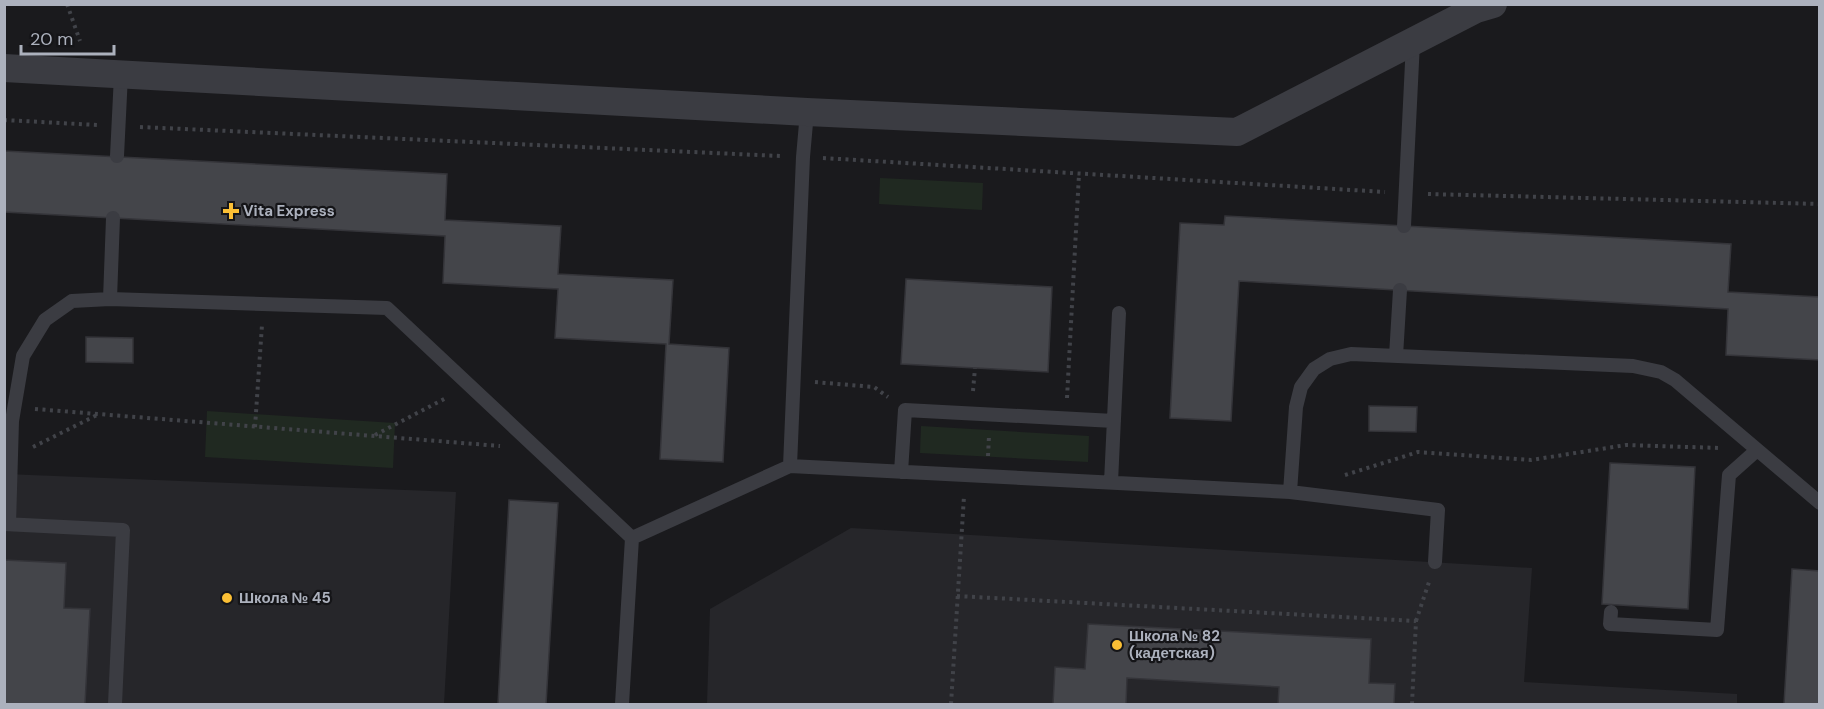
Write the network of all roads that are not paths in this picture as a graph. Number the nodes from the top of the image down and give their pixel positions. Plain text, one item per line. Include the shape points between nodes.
1 (1493, 4) edge
2 (1413, 42) junction
3 (4, 68) edge
4 (121, 75) junction
5 (807, 112) junction
6 (117, 156) dead end
7 (113, 218) dead end
8 (1404, 226) dead end
9 (1400, 290) dead end
10 (110, 299) junction
11 (1119, 313) dead end
12 (1396, 356) junction
13 (10, 416) edge
14 (1114, 421) junction
15 (1757, 450) junction
16 (790, 466) junction
17 (901, 472) junction
18 (1111, 482) junction
19 (1290, 492) junction
20 (1820, 502) edge
21 (7, 524) edge
22 (632, 538) junction
23 (1435, 562) road end
24 (1611, 612) dead end
25 (115, 705) edge
26 (622, 705) edge

1 - 2 street
2 - 5 street via 1237,132
2 - 8 lane
3 - 4 street
4 - 5 street
4 - 6 lane
5 - 16 lane
7 - 10 lane
9 - 12 lane
10 - 13 lane via 72,302 45,320 23,356
10 - 22 lane via 387,308
11 - 14 lane
12 - 15 lane via 1647,368 1675,380
12 - 19 lane via 1351,354 1330,359 1314,369 1301,387 1296,407
13 - 21 lane
14 - 17 lane via 905,410
14 - 18 lane
15 - 20 lane
15 - 24 lane via 1729,475 1717,630 1610,624
16 - 17 lane
16 - 22 lane
17 - 18 lane
18 - 19 lane
19 - 23 lane via 1438,510
21 - 25 lane via 123,530
22 - 26 lane

